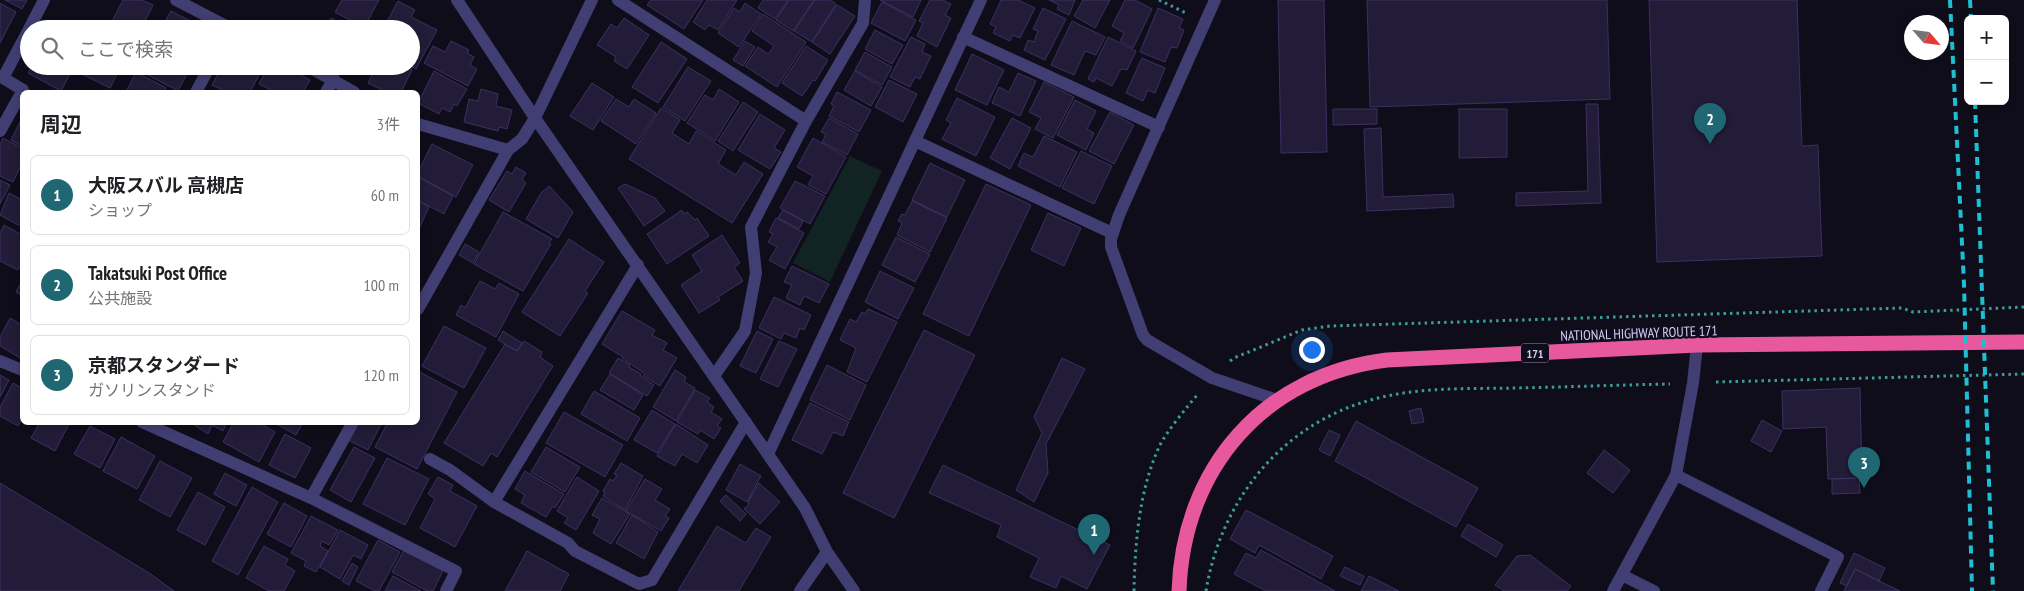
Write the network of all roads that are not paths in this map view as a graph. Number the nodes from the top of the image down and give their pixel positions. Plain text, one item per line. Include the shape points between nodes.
1 (44, 0) edge
2 (176, 0) edge
3 (457, 0) edge
4 (592, 0) edge
5 (618, 0) edge
6 (865, 0) edge
7 (981, 0) edge
8 (1215, 0) edge
9 (34, 20) edge
10 (215, 20) edge
11 (963, 37) junction
12 (20, 46) edge
13 (205, 75) edge
14 (326, 75) edge
15 (334, 79) junction
16 (23, 90) edge
17 (197, 90) edge
18 (327, 90) edge
19 (351, 90) edge
20 (20, 95) edge
21 (535, 118) junction
22 (806, 121) junction
23 (420, 125) edge
24 (1159, 127) junction
25 (0, 131) edge
26 (915, 141) junction
27 (508, 150) junction
28 (1112, 233) junction
29 (638, 265) junction
30 (420, 305) edge
31 (2024, 342) edge
32 (1697, 345) junction
33 (0, 361) edge
34 (20, 369) edge
35 (714, 376) junction
36 (1277, 400) junction
37 (746, 422) junction
38 (147, 425) edge
39 (351, 425) edge
40 (768, 454) junction
41 (430, 458) dead end
42 (1676, 475) junction
43 (311, 498) junction
44 (494, 502) junction
45 (827, 552) junction
46 (1622, 575) junction
47 (446, 591) edge
48 (800, 591) edge
49 (854, 591) edge
50 (1179, 591) edge
51 (1613, 591) edge
52 (1654, 591) edge
53 (1821, 591) edge

1 - 9 street
2 - 10 street
3 - 21 street
4 - 21 street
5 - 22 street
6 - 22 street via 864,23
7 - 11 street
8 - 24 street
11 - 24 street
11 - 26 street
12 - 16 street via 3,78
13 - 17 street
14 - 15 street
15 - 18 street
15 - 19 street
20 - 25 street
21 - 27 street via 522,138
21 - 29 street
22 - 35 street via 751,227 756,273 746,331
23 - 27 street
24 - 28 street
26 - 28 street
26 - 40 street
27 - 30 street
28 - 36 street via 1113,254 1147,340 1212,378
29 - 35 street
29 - 44 street
31 - 32 highway, NATIONAL HIGHWAY ROUTE 171 / 171
32 - 36 highway, NATIONAL HIGHWAY ROUTE 171 / 171 via 1368,363 1330,373
32 - 42 street
33 - 34 street
35 - 37 street
36 - 50 highway, NATIONAL HIGHWAY ROUTE 171 / 171 via 1229,446 1204,484 1184,540
37 - 40 street
37 - 44 street via 652,580 639,584 575,551 568,543
38 - 43 street
39 - 43 street
40 - 45 street via 805,508
41 - 44 street
42 - 46 street
42 - 53 street via 1838,557
43 - 47 street via 456,571
45 - 48 street
45 - 49 street
46 - 51 street
46 - 52 street

